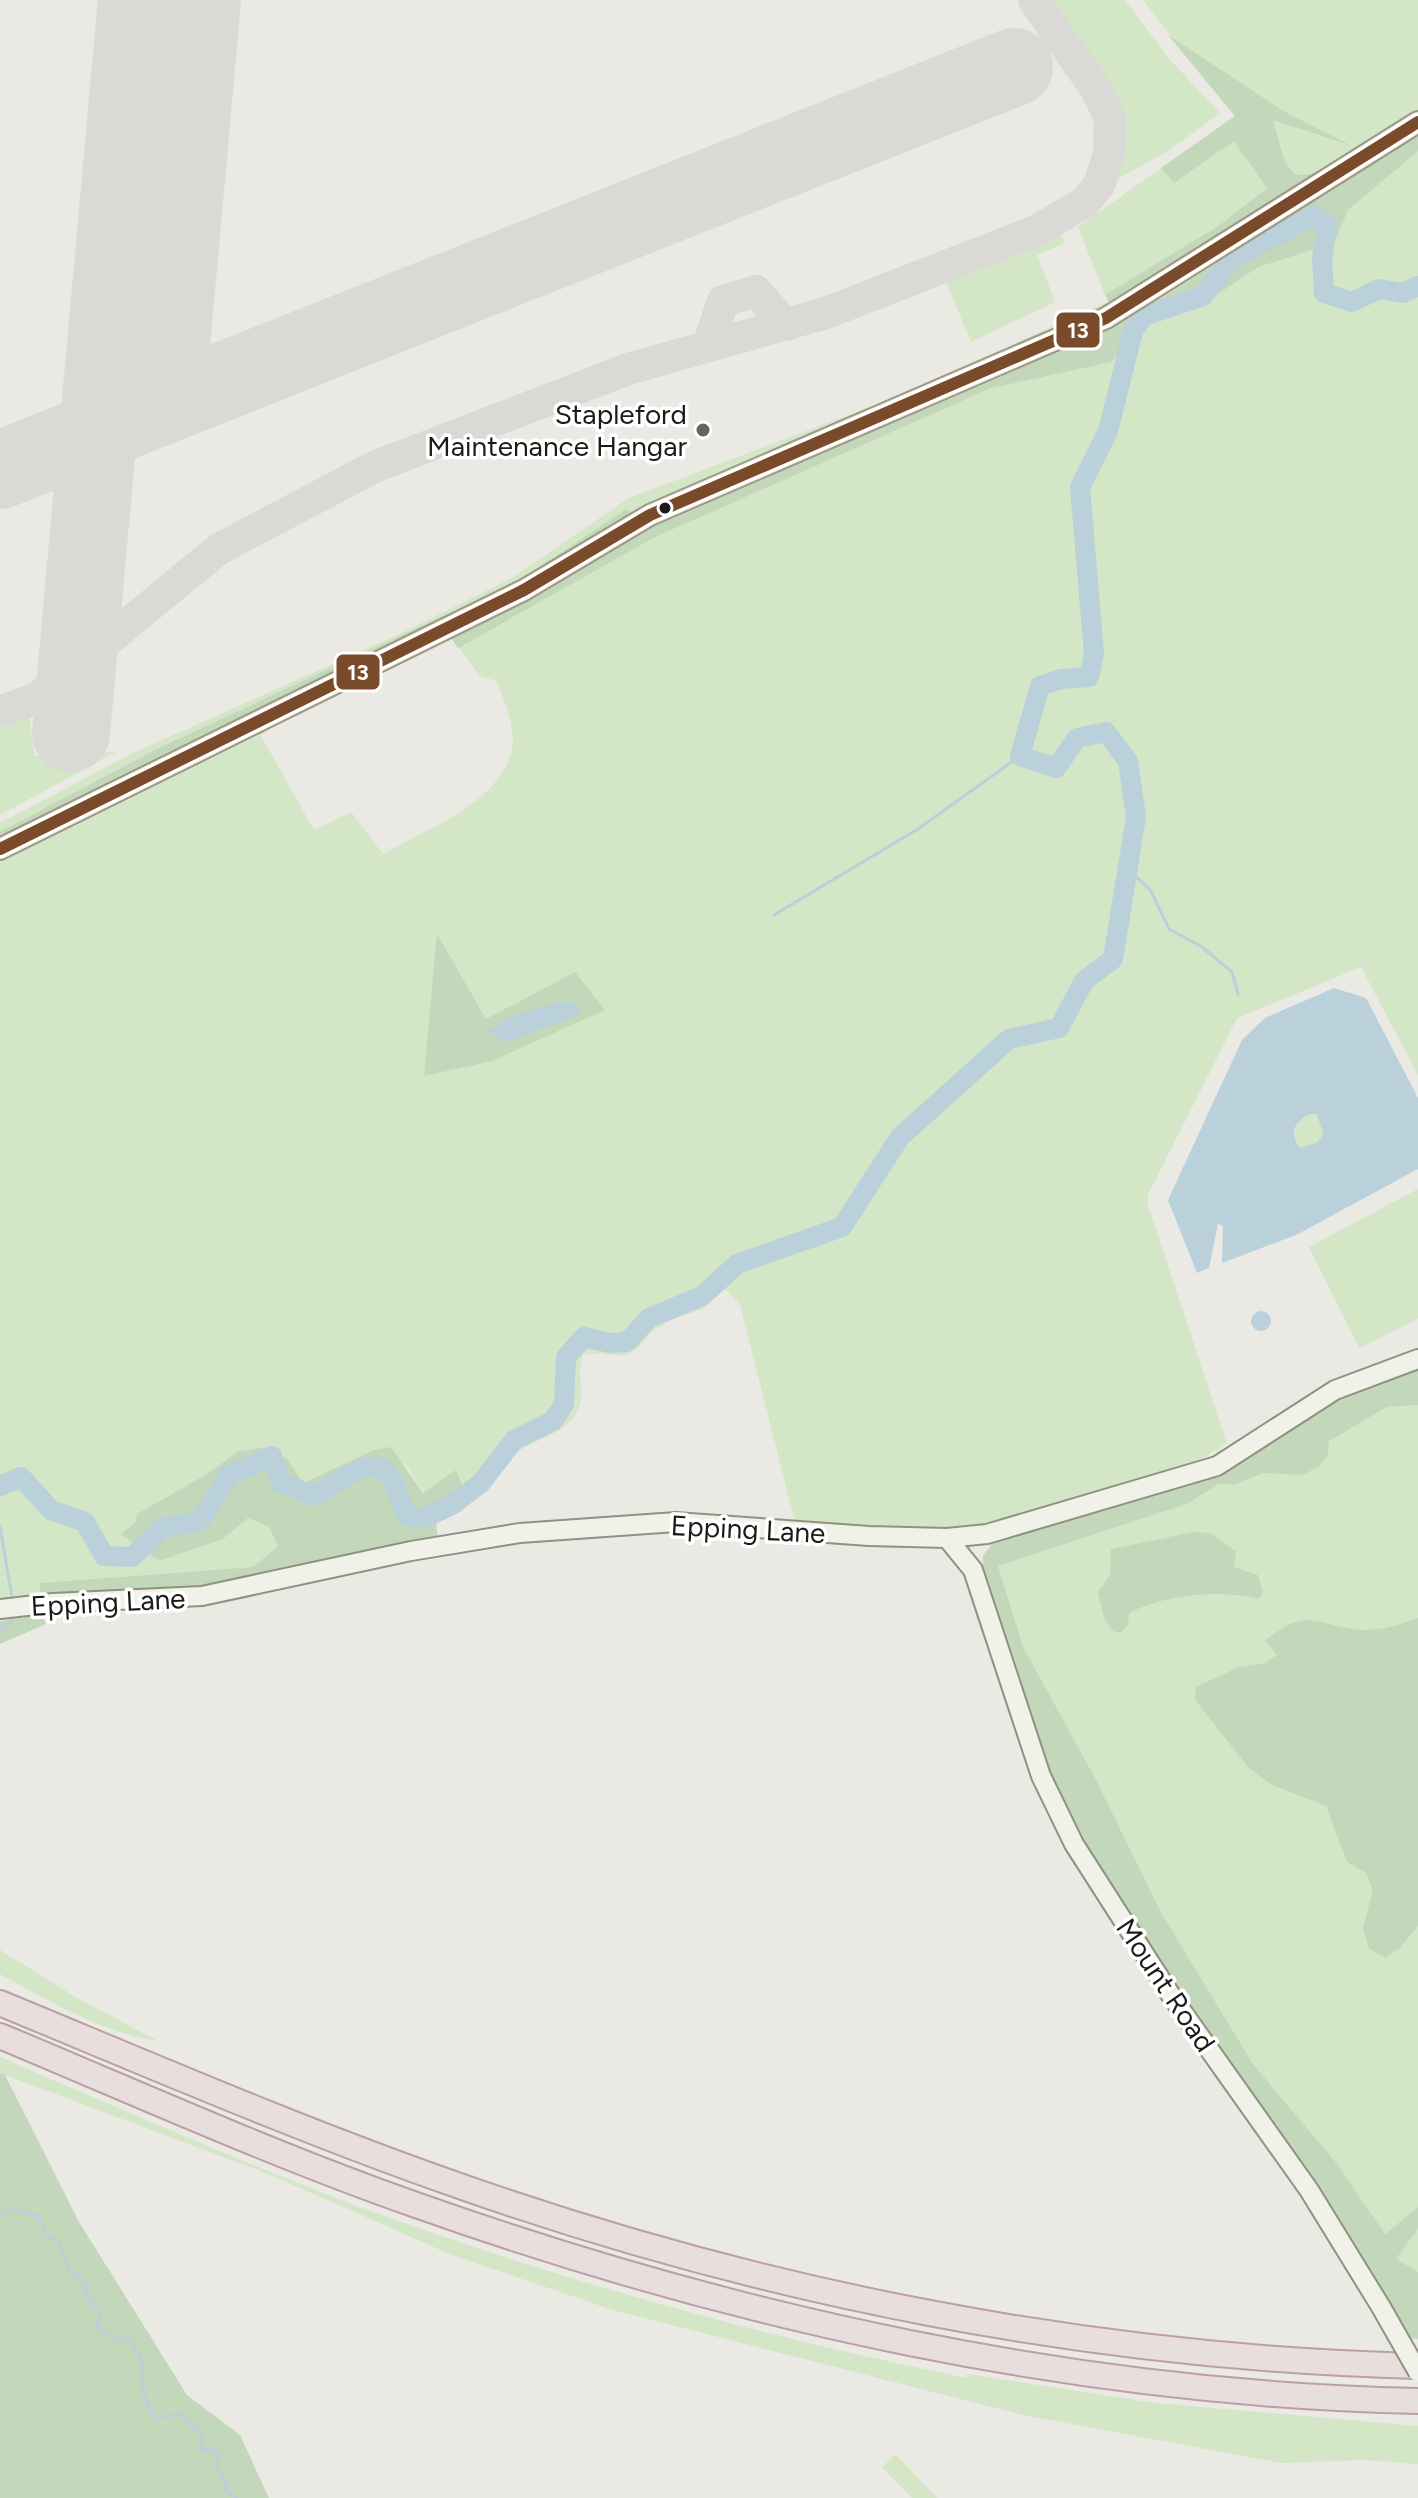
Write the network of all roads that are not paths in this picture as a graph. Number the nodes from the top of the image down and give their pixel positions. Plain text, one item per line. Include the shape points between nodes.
1 (1418, 122) edge
2 (0, 849) edge
3 (1418, 1359) edge
4 (987, 1534) junction
5 (947, 1538) junction
6 (973, 1570) junction
7 (0, 1609) edge
8 (0, 2003) edge
9 (0, 2036) edge
10 (1418, 2369) edge
11 (1418, 2401) edge

1 - 2 main road via 1106,318 650,515 524,590
3 - 4 street, Epping Lane via 1335,1390 1217,1466
4 - 5 street, Epping Lane
4 - 6 street
5 - 6 street, Mount Road
5 - 7 street, Epping Lane via 676,1522 520,1533 452,1542 202,1596
6 - 10 street, Mount Road, bridge via 1041,1776 1074,1844 1172,1997 1309,2190
8 - 10 highway via 444,2180 712,2262 1050,2333
9 - 11 highway via 418,2206 708,2295 890,2338 1075,2371 1263,2393

